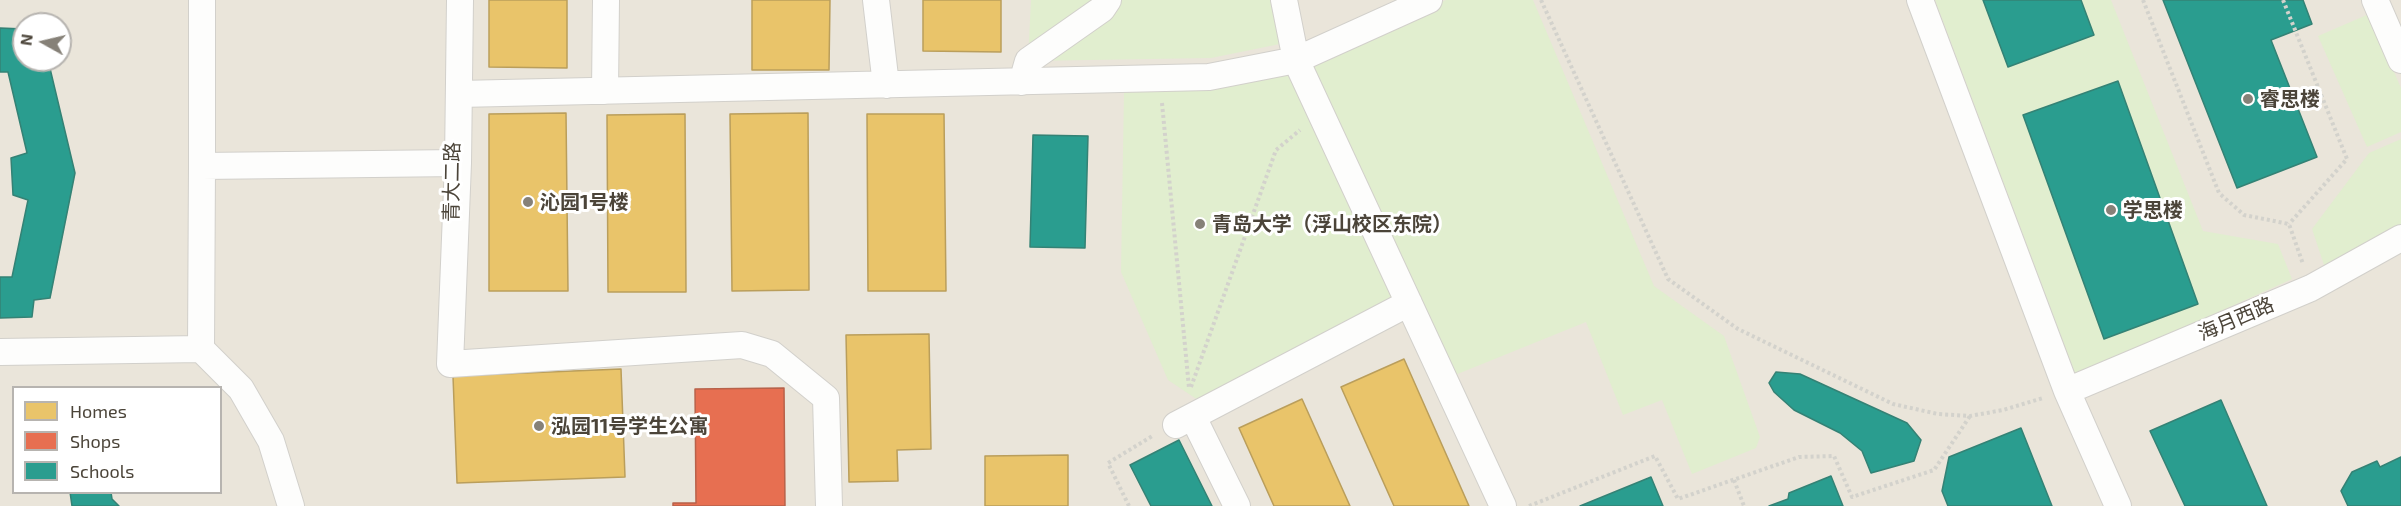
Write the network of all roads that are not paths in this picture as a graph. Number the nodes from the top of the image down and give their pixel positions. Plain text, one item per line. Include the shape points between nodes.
1 (201, 0) edge
2 (454, 0) edge
3 (460, 0) edge
4 (606, 0) edge
5 (876, 0) edge
6 (1108, 0) edge
7 (1284, 0) edge
8 (1429, 0) edge
9 (1920, 0) edge
10 (2375, 0) edge
11 (1296, 60) junction
12 (2401, 60) edge
13 (1022, 82) junction
14 (886, 85) junction
15 (605, 91) junction
16 (459, 94) junction
17 (455, 163) junction
18 (202, 166) junction
19 (2401, 238) edge
20 (1409, 303) junction
21 (201, 349) junction
22 (0, 352) edge
23 (2067, 391) junction
24 (291, 506) edge
25 (829, 506) edge
26 (1237, 506) edge
27 (1503, 506) edge
28 (2118, 506) edge

1 - 18 street
2 - 17 street, 青大二路
3 - 16 street
4 - 15 street
5 - 14 street
6 - 13 street via 1102,9 1028,61
7 - 11 street
8 - 11 street
9 - 23 street
10 - 12 street
11 - 13 street via 1209,77
11 - 20 street
13 - 14 street
14 - 15 street
15 - 16 street
16 - 17 street
17 - 18 street
17 - 25 street via 450,364 742,345 772,354 826,398
18 - 21 street
19 - 23 street, 海月西路 via 2312,288
20 - 26 street via 1185,421
20 - 27 street
21 - 22 street
21 - 24 street via 242,389 271,441
23 - 28 street

